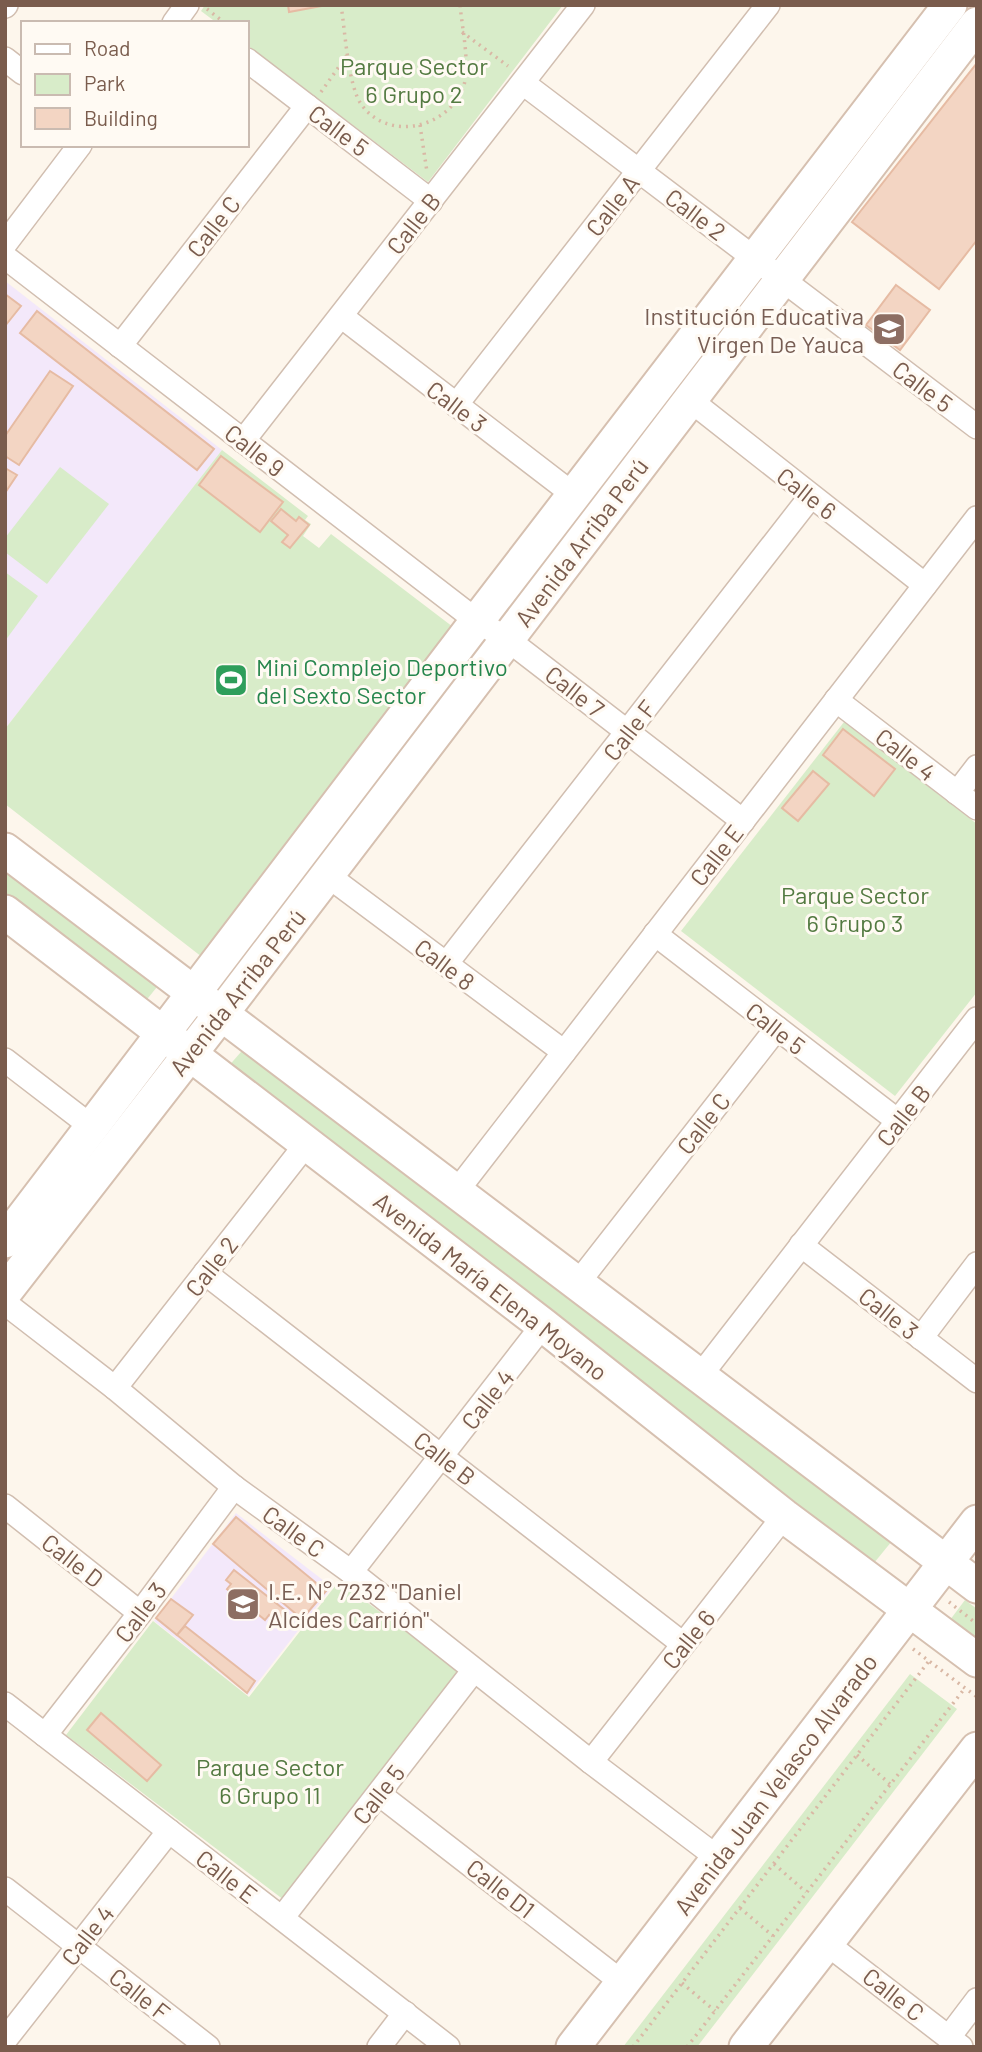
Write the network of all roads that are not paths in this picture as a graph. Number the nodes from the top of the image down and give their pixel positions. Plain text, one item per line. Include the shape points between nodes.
1 (583, 5) edge
2 (768, 5) edge
3 (946, 7) edge
4 (977, 24) edge
5 (5, 60) edge
6 (248, 61) edge
7 (21, 72) edge
8 (524, 81) junction
9 (308, 107) junction
10 (78, 147) edge
11 (639, 171) junction
12 (430, 201) junction
13 (5, 244) edge
14 (5, 257) edge
15 (769, 269) junction
16 (341, 316) junction
17 (120, 346) junction
18 (690, 400) junction
19 (456, 405) junction
20 (977, 426) edge
21 (243, 441) junction
22 (574, 495) junction
23 (811, 496) junction
24 (977, 518) edge
25 (925, 585) junction
26 (477, 621) junction
27 (507, 639) junction
28 (836, 700) junction
29 (627, 732) junction
30 (977, 767) edge
31 (957, 793) junction
32 (977, 808) edge
33 (743, 821) junction
34 (5, 850) edge
35 (327, 875) junction
36 (5, 912) edge
37 (655, 934) junction
38 (446, 964) junction
39 (194, 993) junction
40 (222, 1013) junction
41 (977, 1019) edge
42 (777, 1028) junction
43 (164, 1033) junction
44 (564, 1052) junction
45 (189, 1054) junction
46 (5, 1060) edge
47 (898, 1121) junction
48 (92, 1127) junction
49 (307, 1143) junction
50 (456, 1192) junction
51 (5, 1241) edge
52 (801, 1245) junction
53 (977, 1264) edge
54 (205, 1273) junction
55 (577, 1284) junction
56 (5, 1293) edge
57 (5, 1303) edge
58 (543, 1325) junction
59 (921, 1338) junction
60 (700, 1376) junction
61 (977, 1381) edge
62 (115, 1388) junction
63 (442, 1456) junction
64 (234, 1488) junction
65 (5, 1506) edge
66 (785, 1516) junction
67 (977, 1522) edge
68 (945, 1562) junction
69 (351, 1572) junction
70 (977, 1586) edge
71 (140, 1613) junction
72 (900, 1621) junction
73 (683, 1644) junction
74 (474, 1670) junction
75 (971, 1674) edge
76 (5, 1704) edge
77 (45, 1735) junction
78 (977, 1749) edge
79 (591, 1762) junction
80 (379, 1794) junction
81 (169, 1831) junction
82 (718, 1858) junction
83 (5, 1889) edge
84 (282, 1918) junction
85 (826, 1943) junction
86 (78, 1946) junction
87 (623, 1983) junction
88 (977, 2000) edge
89 (405, 2014) junction
90 (5, 2040) edge
91 (955, 2042) edge
92 (208, 2047) edge
93 (379, 2047) edge
94 (448, 2047) edge
95 (573, 2047) edge
96 (746, 2047) edge

1 - 8 street, Calle B
2 - 11 street, Calle A
3 - 15 street, Avenida Arriba Perú
4 - 15 street, Avenida Arriba Perú
5 - 7 street
6 - 9 street, Calle 5
8 - 11 street, Calle 2
8 - 12 street, Calle B
9 - 12 street, Calle 5
9 - 17 street, Calle C
10 - 13 street
11 - 15 street, Calle 2
11 - 19 street, Calle A
12 - 16 street, Calle B
14 - 17 street, Calle 9
15 - 18 street, Avenida Arriba Perú
15 - 20 street, Calle 5
15 - 22 street, Avenida Arriba Perú
16 - 19 street, Calle 3
16 - 21 street, Calle B
17 - 21 street, Calle 9
18 - 23 street, Calle 6
18 - 27 street, Avenida Arriba Perú
19 - 22 street, Calle 3
21 - 26 street, Calle 9
22 - 26 street, Avenida Arriba Perú
23 - 25 street, Calle 6
23 - 29 street, Calle F
24 - 25 street, Calle E
25 - 28 street, Calle E
26 - 27 street, Calle 9
26 - 39 street, Avenida Arriba Perú
27 - 29 street, Calle 7
27 - 35 street, Avenida Arriba Perú
28 - 31 street, Calle 4
28 - 33 street, Calle E
29 - 33 street, Calle 7
29 - 38 street, Calle F
30 - 31 street
31 - 32 street, Calle 4
33 - 37 street, Calle E
34 - 39 street
35 - 38 street, Calle 8
35 - 40 street, Avenida Arriba Perú
36 - 43 street, Avenida María Elena Moyano
37 - 42 street, Calle 5
37 - 44 street, Calle E
38 - 44 street, Calle 8
39 - 40 street
39 - 43 street, Avenida Arriba Perú
40 - 45 street, Avenida Arriba Perú
40 - 50 street
41 - 47 street, Calle B
42 - 47 street, Calle 5
42 - 55 street, Calle C
43 - 45 street, Avenida María Elena Moyano
43 - 48 street, Avenida Arriba Perú
44 - 50 street, Calle E
45 - 49 street, Avenida María Elena Moyano
45 - 56 street, Avenida Arriba Perú
46 - 48 street
47 - 52 street, Calle B
48 - 51 street, Avenida Arriba Perú
49 - 54 street, Calle 2
49 - 58 street, Avenida María Elena Moyano
50 - 55 street
52 - 59 street, Calle 3
52 - 60 street, Calle B
53 - 59 street
54 - 62 street, Calle 2
54 - 63 street, Calle B
55 - 60 street
57 - 62 street, Calle C
58 - 63 street, Calle 4
58 - 66 street, Avenida María Elena Moyano
59 - 61 street, Calle 3
60 - 68 street
62 - 64 street, Calle C
63 - 69 street, Calle 4
63 - 73 street, Calle B
64 - 69 street, Calle C
64 - 71 street, Calle 3
65 - 71 street, Calle D
66 - 72 street, Avenida María Elena Moyano
66 - 73 street, Calle 6
67 - 68 street, Avenida Juan Velasco Alvarado
68 - 70 street
68 - 72 street, Avenida Juan Velasco Alvarado
69 - 74 street, Calle C
71 - 77 street, Calle 3
72 - 75 street, Avenida María Elena Moyano
72 - 82 street, Avenida Juan Velasco Alvarado
73 - 79 street, Calle 6
74 - 79 street, Calle C
74 - 80 street, Calle 5
76 - 77 street, Calle E
77 - 81 street, Calle E
78 - 85 street
79 - 82 street, Calle C
80 - 84 street, Calle 5
80 - 87 street, Calle D1
81 - 84 street, Calle E
81 - 86 street, Calle 4
82 - 87 street, Avenida Juan Velasco Alvarado
83 - 86 street, Calle F
84 - 89 street, Calle E
85 - 91 street, Calle C
85 - 96 street
86 - 90 street, Calle 4
86 - 92 street, Calle F
87 - 95 street, Avenida Juan Velasco Alvarado
88 - 91 street
89 - 93 street
89 - 94 street, Calle E

